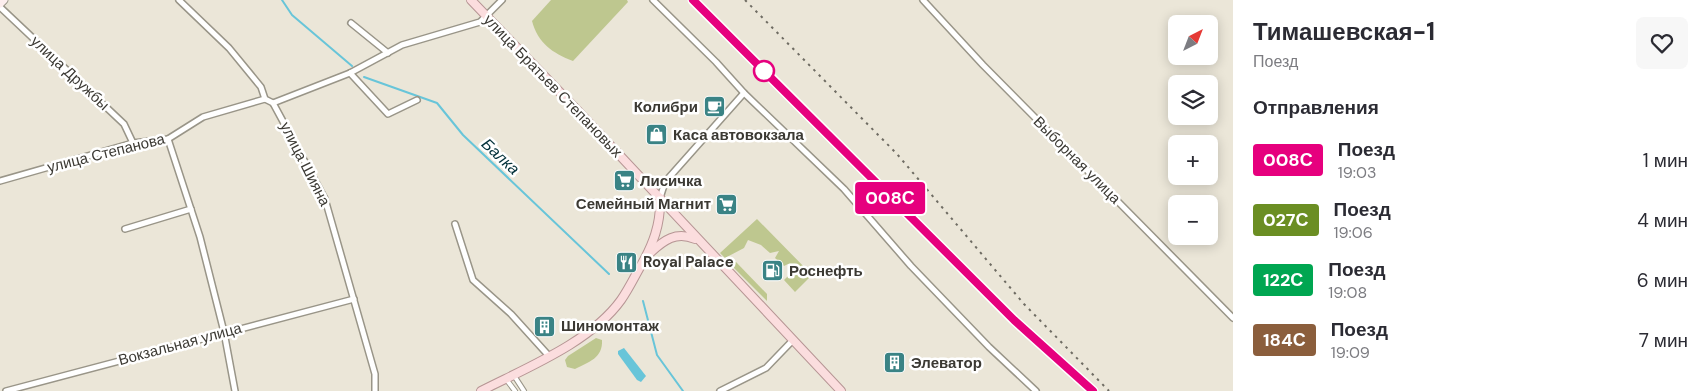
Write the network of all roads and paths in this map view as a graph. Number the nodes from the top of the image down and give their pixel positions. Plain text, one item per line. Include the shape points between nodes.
1 (4, 0) edge
2 (179, 0) edge
3 (471, 0) edge
4 (502, 0) edge
5 (653, 0) edge
6 (923, 0) edge
7 (0, 6) edge
8 (487, 16) junction
9 (351, 23) dead end
10 (388, 53) junction
11 (350, 73) junction
12 (744, 93) junction
13 (265, 99) junction
14 (417, 100) dead end
15 (273, 103) junction
16 (168, 138) junction
17 (133, 143) junction
18 (0, 181) edge
19 (660, 198) junction
20 (191, 209) junction
21 (455, 224) dead end
22 (125, 229) dead end
23 (697, 240) junction
24 (645, 258) junction
25 (354, 299) junction
26 (1233, 318) edge
27 (224, 332) junction
28 (793, 340) junction
29 (549, 356) junction
30 (509, 376) junction
31 (6, 391) edge
32 (235, 391) edge
33 (375, 391) edge
34 (481, 391) edge
35 (515, 391) edge
36 (524, 391) edge
37 (720, 391) edge
38 (841, 391) edge
39 (1036, 391) edge

1 - 7 main road
2 - 13 street via 229,48 261,87
3 - 8 main road, улица Братьев Степановых
4 - 8 street
5 - 12 street
6 - 26 street, Выборная улица
7 - 17 street, улица Дружбы via 124,124
8 - 10 street via 480,22
8 - 19 main road, улица Братьев Степановых
9 - 10 street
10 - 11 street
11 - 14 street via 388,114
11 - 15 street
12 - 19 street via 665,182
12 - 39 street via 844,189 910,266
13 - 15 street, улица Шияна
13 - 16 street, улица Степанова via 203,117
15 - 25 street, улица Шияна via 326,199
16 - 17 street, улица Степанова
16 - 20 street
17 - 18 street, улица Степанова
19 - 23 main road, улица Братьев Степановых
19 - 24 main road via 660,220
20 - 22 street
20 - 27 street
21 - 29 street via 474,280
23 - 24 main road via 687,235 672,236
23 - 28 main road, улица Братьев Степановых
24 - 29 main road via 621,300 603,320
25 - 27 street, Вокзальная улица
25 - 33 street, улица Шияна via 375,374
27 - 31 street, Вокзальная улица
27 - 32 street
28 - 37 street via 766,368
28 - 38 main road, улица Братьев Степановых
29 - 30 main road
30 - 34 main road
30 - 35 street
30 - 36 street

